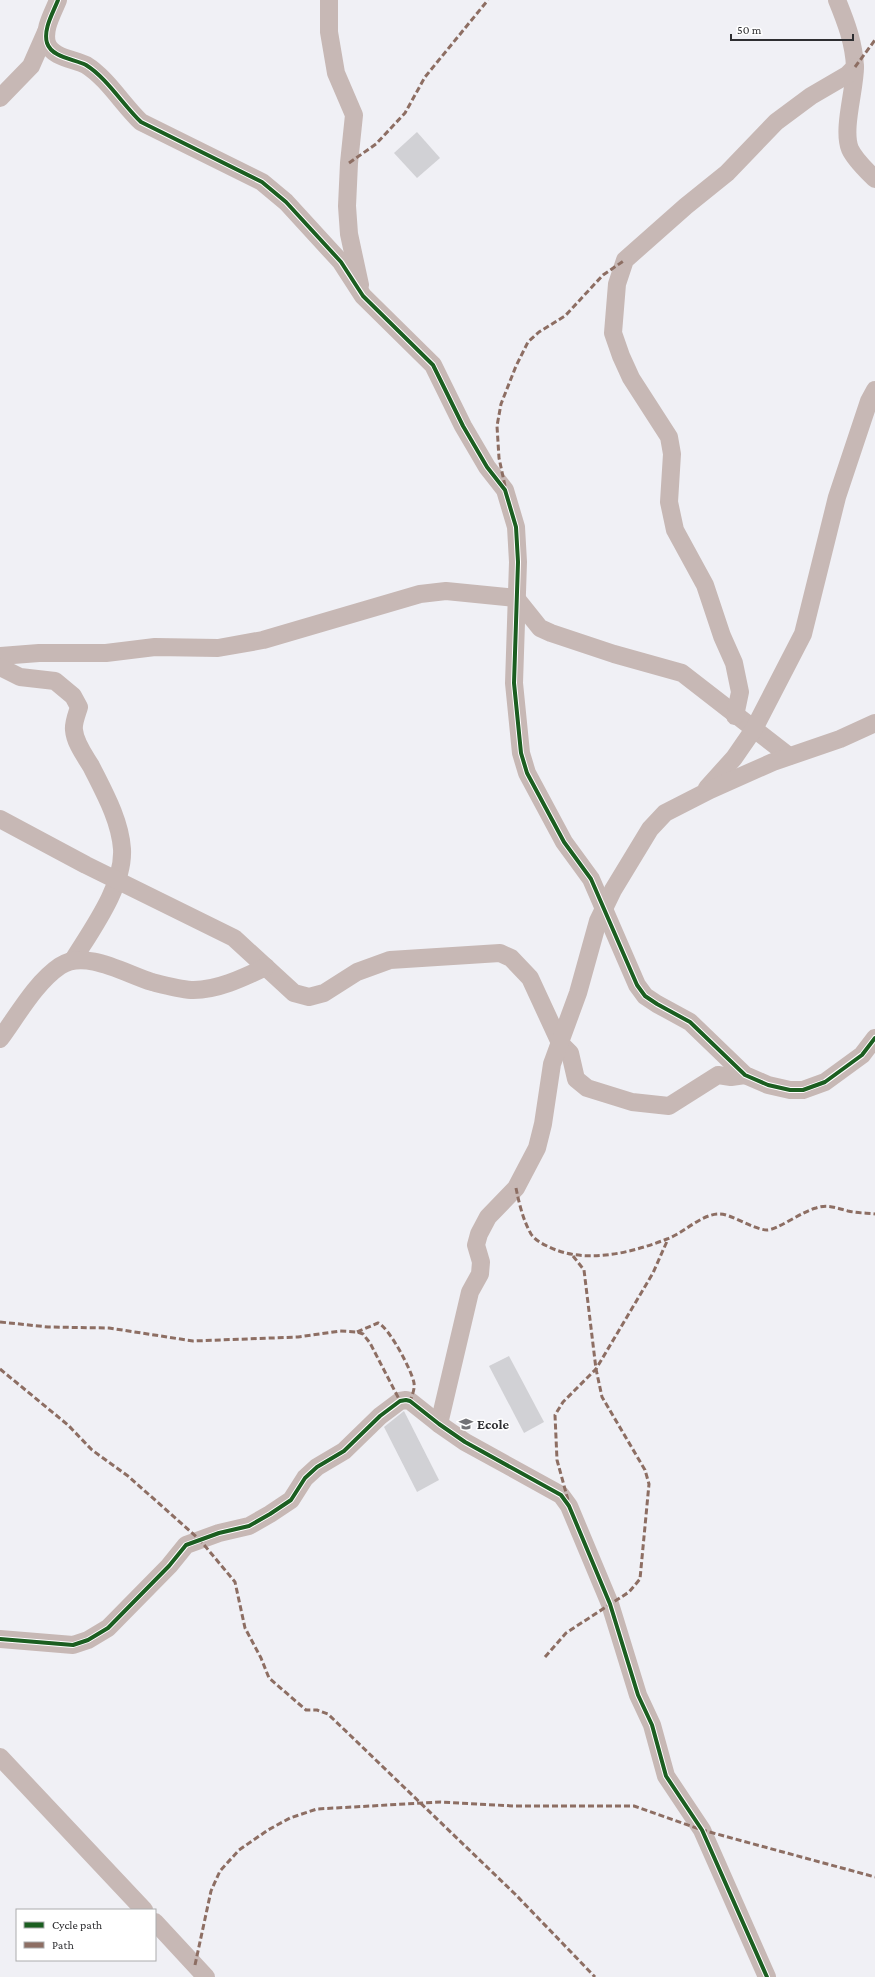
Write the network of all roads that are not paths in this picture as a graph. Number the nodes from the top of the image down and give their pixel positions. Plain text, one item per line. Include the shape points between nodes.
1 (58, 0) edge
2 (329, 0) edge
3 (837, 0) edge
4 (46, 32) junction
5 (855, 67) junction
6 (0, 98) edge
7 (875, 179) edge
8 (363, 296) junction
9 (875, 390) edge
10 (516, 598) junction
11 (0, 656) edge
12 (0, 667) edge
13 (735, 716) junction
14 (875, 723) edge
15 (754, 729) junction
16 (789, 756) junction
17 (699, 796) junction
18 (0, 819) edge
19 (118, 879) junction
20 (604, 908) junction
21 (73, 960) junction
22 (266, 967) junction
23 (875, 1038) edge
24 (0, 1039) edge
25 (560, 1044) junction
26 (745, 1075) junction
27 (439, 1424) junction
28 (0, 1639) edge
29 (0, 1757) edge
30 (143, 1909) edge
31 (156, 1923) edge
32 (206, 1977) edge
33 (767, 1977) edge

1 - 4 street
2 - 8 street via 329,32 336,73 354,115 347,206 349,234
3 - 5 street via 848,26
4 - 6 street via 31,66
4 - 8 street via 51,50 85,65 96,73 141,122 262,182 286,202 341,262
5 - 7 street via 847,134 850,149
5 - 13 street via 776,122 727,173 625,260 617,284 613,333 631,378 669,437 672,454 669,502 675,530 705,585 734,663 740,692
8 - 10 street via 433,364 463,426 487,467 505,490 516,527
9 - 15 street via 837,497 803,634
10 - 11 street via 446,591 420,594 263,640 218,648 155,647 106,653
10 - 13 street via 540,628 614,654 682,673
10 - 20 street via 514,683 523,760 527,773 564,842 591,879
12 - 19 street via 20,677 55,681 72,696 79,707 74,730 117,822 122,850
13 - 15 street
14 - 16 street via 840,739
15 - 16 street
15 - 17 street via 734,758
16 - 17 street
17 - 20 street via 665,813 650,829
18 - 19 street via 86,865
19 - 21 street via 108,902
19 - 22 street via 234,938
20 - 25 street
20 - 26 street via 637,985 645,996 690,1022
21 - 22 street via 102,963 153,982 189,990 206,990
21 - 24 street via 60,966 36,989
22 - 25 street via 294,993 309,997 324,993 357,972 390,960 500,954 511,958 530,978
23 - 26 street via 862,1055 825,1082 803,1090 768,1085
25 - 26 street via 570,1053 576,1079 586,1088 632,1102 669,1106 718,1075
25 - 27 street via 552,1064 537,1148 516,1188 488,1217 479,1234 476,1244 481,1262 480,1274 470,1292
27 - 28 street via 410,1401 400,1402 380,1416 344,1451 309,1474 291,1500 249,1526 186,1545 108,1628 88,1640 73,1645
27 - 33 street via 493,1458 561,1495 569,1506 610,1604 638,1695 652,1725 666,1776 698,1823
29 - 30 street
31 - 32 street

